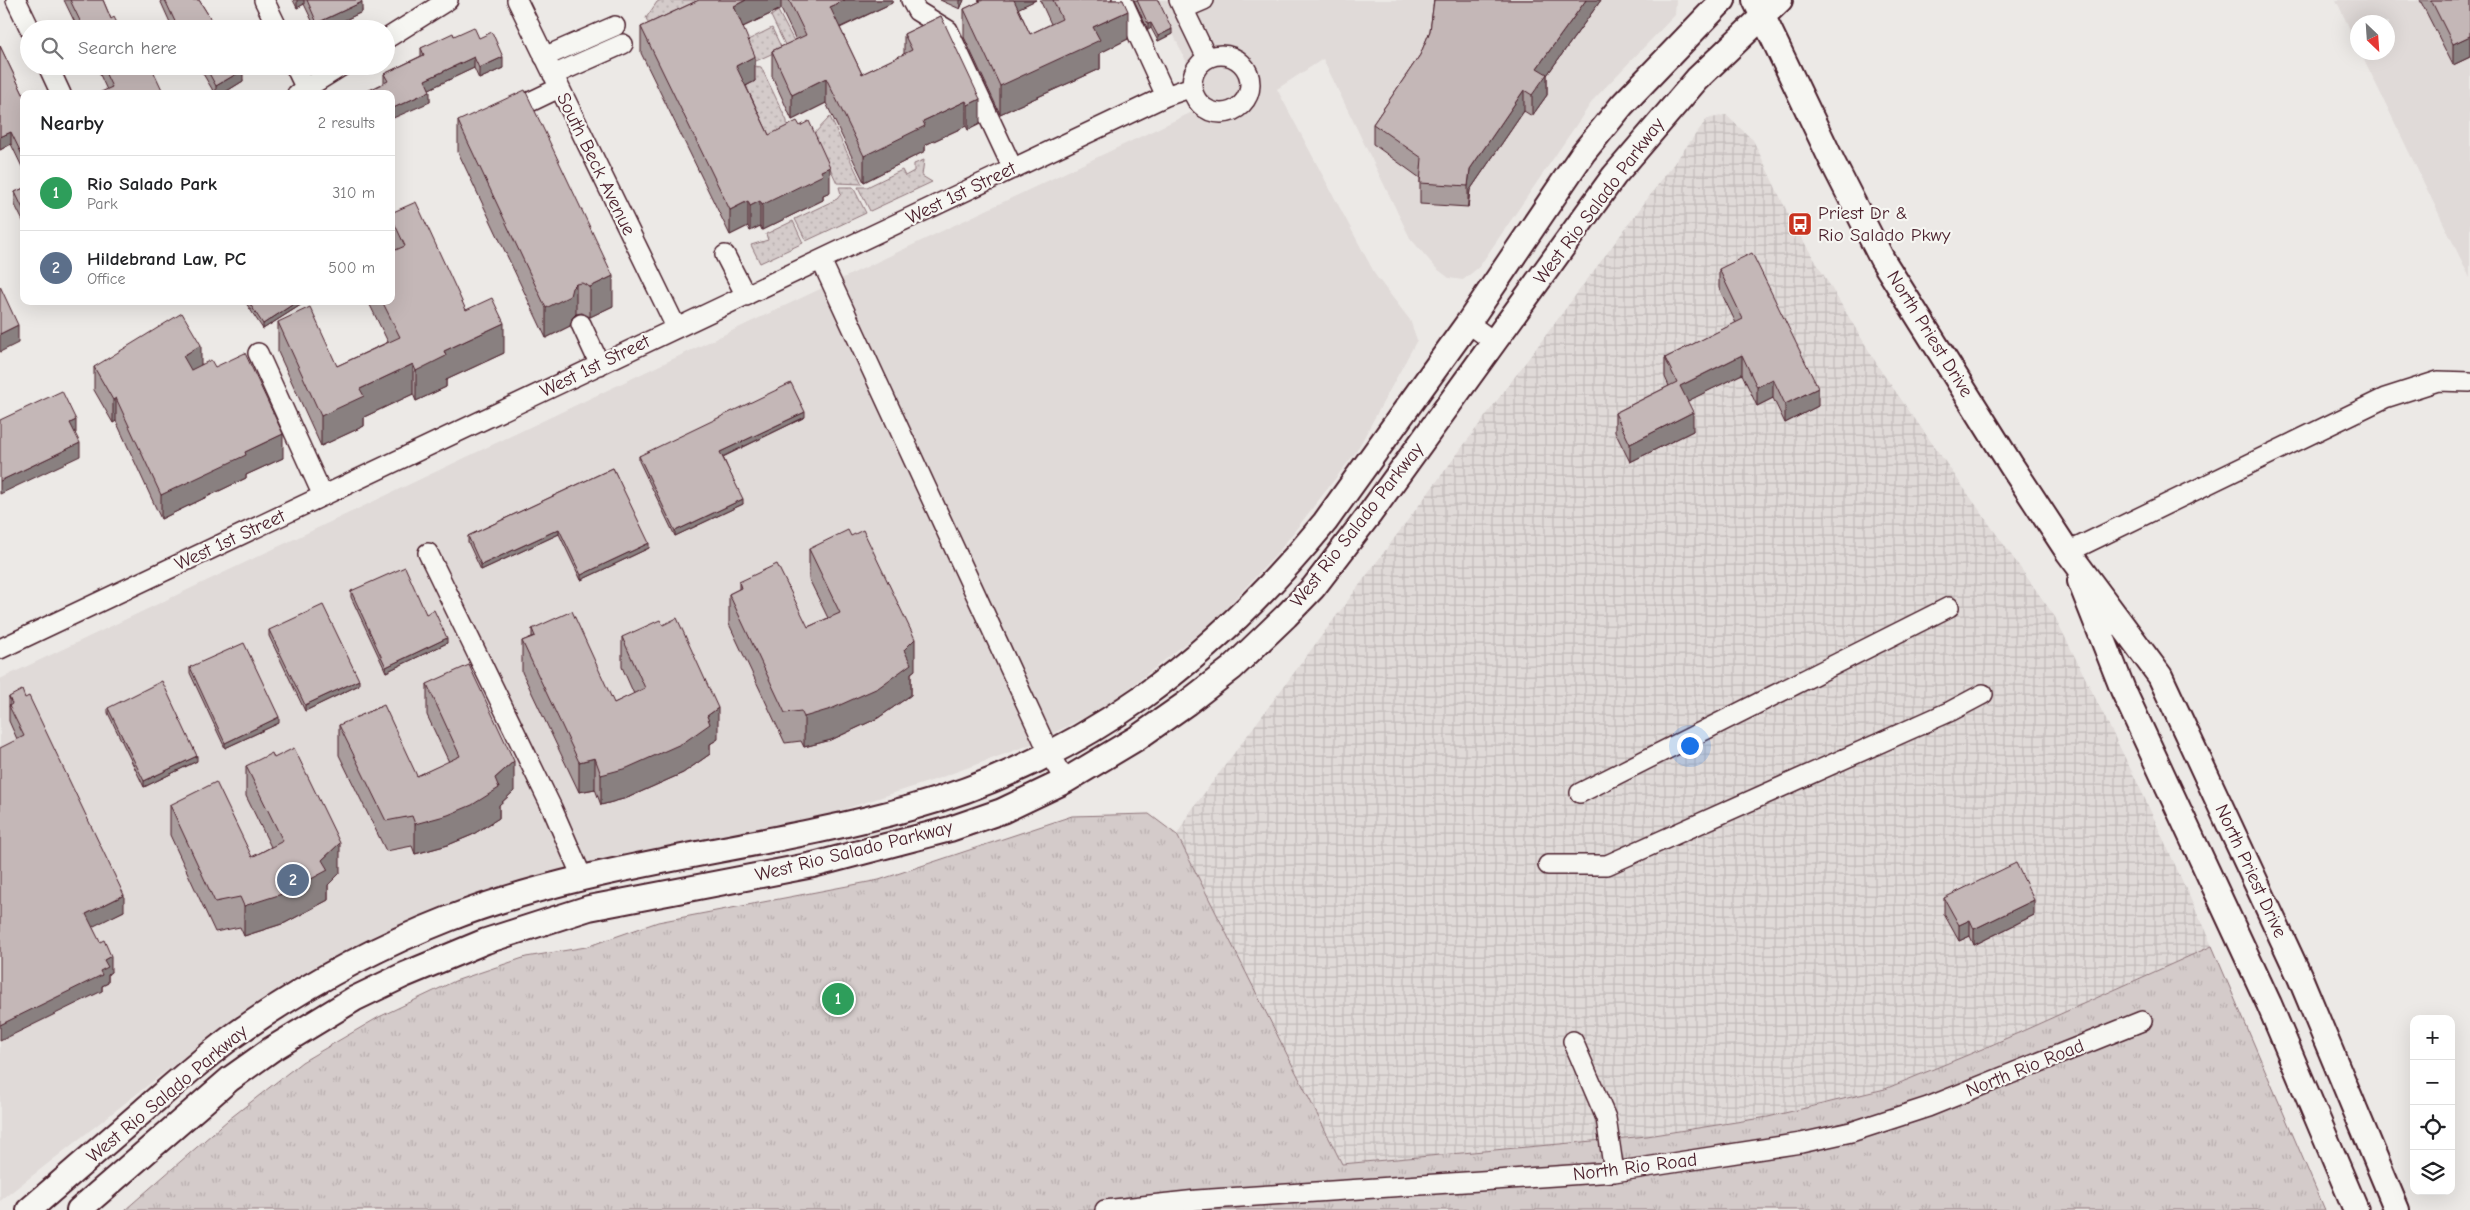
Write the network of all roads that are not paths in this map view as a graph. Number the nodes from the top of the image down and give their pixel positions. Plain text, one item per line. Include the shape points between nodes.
1 (16, 0) edge
2 (264, 0) edge
3 (448, 0) edge
4 (517, 0) edge
5 (912, 0) edge
6 (1122, 0) edge
7 (1204, 0) edge
8 (1723, 0) edge
9 (1780, 0) edge
10 (1181, 5) edge
11 (1759, 8) edge
12 (26, 20) edge
13 (274, 20) edge
14 (615, 26) dead end
15 (395, 32) edge
16 (623, 44) dead end
17 (544, 57) junction
18 (1207, 58) junction
19 (52, 75) edge
20 (298, 75) edge
21 (328, 75) edge
22 (556, 82) junction
23 (1192, 87) junction
24 (59, 90) edge
25 (302, 90) edge
26 (304, 90) edge
27 (1166, 96) junction
28 (494, 121) edge
29 (1013, 169) junction
30 (725, 255) dead end
31 (821, 260) junction
32 (746, 296) junction
33 (1468, 323) junction
34 (581, 324) dead end
35 (676, 327) junction
36 (1493, 341) junction
37 (258, 353) dead end
38 (600, 365) junction
39 (2470, 382) edge
40 (323, 496) junction
41 (428, 552) dead end
42 (2068, 552) junction
43 (1949, 607) dead end
44 (0, 649) edge
45 (1982, 694) dead end
46 (1050, 755) junction
47 (1065, 781) junction
48 (1580, 793) dead end
49 (1548, 865) dead end
50 (582, 876) junction
51 (589, 908) junction
52 (2142, 1021) dead end
53 (1573, 1041) dead end
54 (1614, 1172) junction
55 (2396, 1208) edge
56 (29, 1210) edge
57 (80, 1210) edge
58 (1105, 1210) edge
59 (2356, 1210) edge

1 - 12 street
2 - 13 street
3 - 15 street
4 - 17 street, South Beck Avenue
5 - 29 street via 917,11 948,30
6 - 27 street
7 - 10 street
8 - 33 main road, West Rio Salado Parkway via 1628,98 1583,153
9 - 11 main road, West Rio Salado Parkway
10 - 18 street
11 - 36 main road, West Rio Salado Parkway via 1635,150
11 - 42 main road, North Priest Drive via 1882,258
14 - 17 street
16 - 22 street
17 - 22 street, South Beck Avenue
18 - 23 street via 1196,68
18 - 23 street via 1221,55 1239,61 1249,77 1247,96 1234,109 1216,112 1200,104
19 - 24 street
20 - 25 street
21 - 26 street
22 - 28 street
22 - 35 street, South Beck Avenue
23 - 27 street, West 1st Street
27 - 29 street, West 1st Street
29 - 31 street, West 1st Street
30 - 32 street
31 - 32 street, West 1st Street
31 - 46 street
32 - 35 street, West 1st Street
33 - 36 street
33 - 46 main road, West Rio Salado Parkway via 1325,522 1256,600 1161,684
34 - 38 street
35 - 38 street, West 1st Street
36 - 47 main road, West Rio Salado Parkway via 1364,522 1286,616 1232,668 1187,703
37 - 40 street
38 - 40 street, West 1st Street
39 - 42 street via 2438,381 2385,398
40 - 44 street, West 1st Street
41 - 50 street
42 - 55 main road, North Priest Drive via 2160,676 2299,975
42 - 59 main road, North Priest Drive via 2123,690 2269,1004
43 - 48 street
45 - 49 street via 1951,711 1607,865
46 - 47 street
46 - 50 main road, West Rio Salado Parkway via 979,785 909,809
47 - 51 main road, West Rio Salado Parkway via 1002,811 892,846 813,865
50 - 51 main road
50 - 56 main road, West Rio Salado Parkway via 504,899 415,933 376,951 280,1006 235,1034
51 - 57 main road, West Rio Salado Parkway via 464,949 354,999 272,1049 230,1080
52 - 54 street, North Rio Road via 1928,1107 1851,1132 1801,1143
53 - 54 street via 1606,1118
54 - 58 street, North Rio Road via 1197,1200

